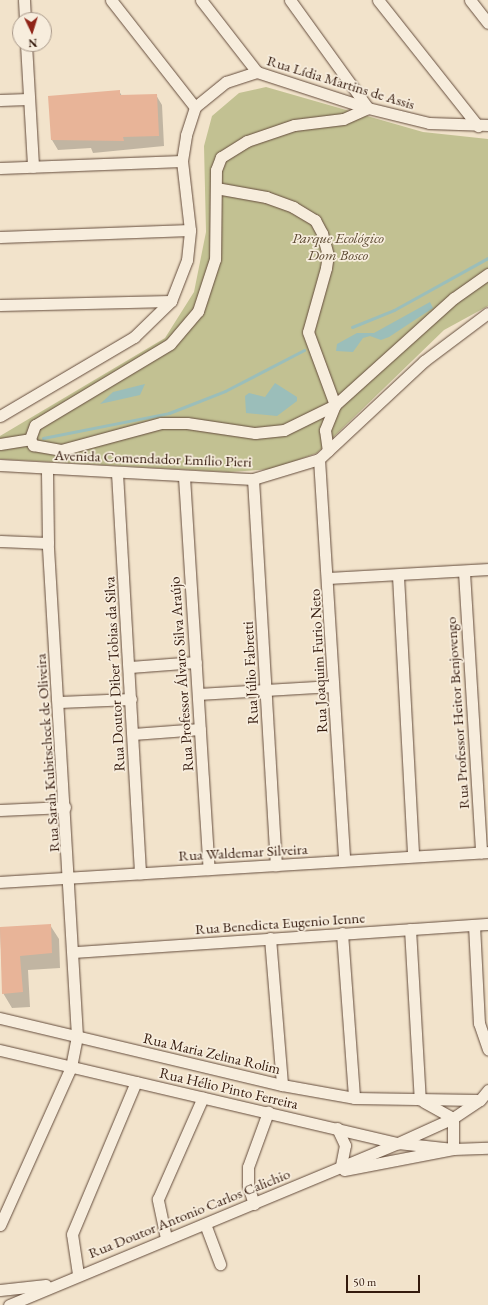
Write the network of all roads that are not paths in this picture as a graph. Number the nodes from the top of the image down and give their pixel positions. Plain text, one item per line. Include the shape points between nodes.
1 (24, 0) edge
2 (111, 0) edge
3 (201, 0) edge
4 (290, 0) edge
5 (378, 0) edge
6 (470, 0) edge
7 (25, 12) edge
8 (488, 23) edge
9 (26, 52) edge
10 (258, 72) junction
11 (28, 99) junction
12 (0, 100) edge
13 (195, 107) junction
14 (368, 108) junction
15 (483, 126) edge
16 (182, 161) junction
17 (33, 167) junction
18 (0, 168) edge
19 (216, 188) junction
20 (190, 230) junction
21 (0, 237) edge
22 (488, 274) edge
23 (171, 301) junction
24 (0, 305) edge
25 (488, 313) edge
26 (335, 405) junction
27 (0, 416) edge
28 (30, 439) junction
29 (0, 444) edge
30 (328, 451) junction
31 (319, 459) junction
32 (0, 465) edge
33 (47, 469) junction
34 (117, 473) junction
35 (184, 477) junction
36 (253, 479) junction
37 (0, 541) edge
38 (48, 543) junction
39 (488, 569) edge
40 (464, 572) junction
41 (398, 576) junction
42 (329, 578) junction
43 (196, 662) junction
44 (130, 667) junction
45 (333, 686) junction
46 (266, 690) junction
47 (198, 694) junction
48 (131, 699) junction
49 (58, 702) junction
50 (200, 729) junction
51 (133, 734) junction
52 (65, 807) junction
53 (0, 810) edge
54 (485, 852) edge
55 (413, 856) junction
56 (344, 860) junction
57 (276, 865) junction
58 (209, 869) junction
59 (140, 873) junction
60 (70, 878) junction
61 (0, 882) edge
62 (488, 924) edge
63 (474, 925) junction
64 (410, 929) junction
65 (342, 933) junction
66 (270, 938) junction
67 (75, 952) junction
68 (0, 1018) edge
69 (77, 1036) junction
70 (488, 1049) edge
71 (1, 1052) edge
72 (71, 1067) junction
73 (136, 1082) junction
74 (282, 1085) junction
75 (488, 1090) edge
76 (203, 1097) junction
77 (354, 1098) junction
78 (420, 1100) junction
79 (484, 1100) edge
80 (268, 1112) junction
81 (453, 1118) junction
82 (337, 1128) junction
83 (398, 1143) junction
84 (488, 1148) edge
85 (453, 1149) junction
86 (341, 1166) junction
87 (328, 1174) junction
88 (254, 1204) junction
89 (205, 1224) junction
90 (0, 1225) edge
91 (166, 1238) junction
92 (220, 1264) dead end
93 (78, 1274) junction
94 (62, 1283) junction
95 (0, 1290) edge
96 (9, 1305) edge

1 - 7 street
2 - 13 street
3 - 10 street
4 - 14 street
5 - 15 street
6 - 8 street
9 - 11 street
10 - 13 street, Rua Lídia Martins de Assis via 226,82
10 - 14 street, Rua Lídia Martins de Assis
11 - 12 street
11 - 17 street
13 - 16 street
14 - 15 street, Rua Lídia Martins de Assis via 429,123
14 - 19 street via 343,119 294,124 232,148 221,157 216,170
16 - 17 street
16 - 20 street
17 - 18 street
19 - 26 street via 266,197 315,220 328,255 308,332
19 - 28 street via 217,234 211,279 198,311 170,344 35,425
20 - 21 street
20 - 23 street via 188,260
22 - 26 street via 454,298
23 - 24 street
23 - 27 street via 134,337
25 - 30 street, Avenida Comendador Emílio Pieri via 424,361
26 - 28 street via 284,430 255,433 187,423 161,423 61,450 41,449
26 - 30 street via 325,430
28 - 29 street
30 - 31 street, Avenida Comendador Emílio Pieri
31 - 36 street, Avenida Comendador Emílio Pieri
31 - 42 street, Rua Joaquim Furio Neto
32 - 33 street, Avenida Comendador Emílio Pieri
33 - 34 street, Avenida Comendador Emílio Pieri
33 - 38 street, Rua Sarah Kubitscheck de Oliveira
34 - 35 street, Avenida Comendador Emílio Pieri
34 - 44 street, Rua Doutor Diber Tobias da Silva
35 - 36 street, Avenida Comendador Emílio Pieri
35 - 43 street, Rua Professor Álvaro Silva Araújo
36 - 46 street, Rua Júlio Fabretti
37 - 38 street
38 - 49 street, Rua Sarah Kubitscheck de Oliveira
39 - 40 street
40 - 41 street
40 - 54 street, Rua Professor Heitor Benjovengo
41 - 42 street
41 - 55 street
42 - 45 street, Rua Joaquim Furio Neto
43 - 44 street
43 - 47 street, Rua Professor Álvaro Silva Araújo
44 - 48 street, Rua Doutor Diber Tobias da Silva
45 - 46 street
45 - 56 street, Rua Joaquim Furio Neto
46 - 47 street
46 - 57 street, Rua Júlio Fabretti
47 - 50 street, Rua Professor Álvaro Silva Araújo
48 - 49 street
48 - 51 street, Rua Doutor Diber Tobias da Silva
49 - 52 street, Rua Sarah Kubitscheck de Oliveira
50 - 51 street
50 - 58 street, Rua Professor Álvaro Silva Araújo
51 - 59 street, Rua Doutor Diber Tobias da Silva
52 - 53 street
52 - 60 street, Rua Sarah Kubitscheck de Oliveira
54 - 55 street, Rua Waldemar Silveira
55 - 56 street, Rua Waldemar Silveira
56 - 57 street, Rua Waldemar Silveira
57 - 58 street, Rua Waldemar Silveira
58 - 59 street, Rua Waldemar Silveira
59 - 60 street, Rua Waldemar Silveira
60 - 61 street, Rua Waldemar Silveira
60 - 67 street, Rua Sarah Kubitscheck de Oliveira
62 - 63 street, Rua Benedicta Eugenio Ienne
63 - 64 street, Rua Benedicta Eugenio Ienne
63 - 70 street via 479,1023
64 - 65 street, Rua Benedicta Eugenio Ienne
64 - 78 street
65 - 66 street, Rua Benedicta Eugenio Ienne
65 - 77 street
66 - 67 street, Rua Benedicta Eugenio Ienne
66 - 74 street
67 - 69 street, Rua Sarah Kubitscheck de Oliveira
68 - 69 street, Rua Maria Zelina Rolim
69 - 72 street, Rua Sarah Kubitscheck de Oliveira
69 - 74 street, Rua Maria Zelina Rolim
71 - 72 street, Rua Hélio Pinto Ferreira
72 - 73 street, Rua Hélio Pinto Ferreira
72 - 90 street, Rua Sarah Kubitscheck de Oliveira
73 - 76 street, Rua Hélio Pinto Ferreira
73 - 93 street via 72,1234
74 - 77 street, Rua Maria Zelina Rolim
75 - 79 street, Rua Doutor Antonio Carlos Calichio
76 - 80 street, Rua Hélio Pinto Ferreira
76 - 91 street via 158,1199
77 - 78 street, Rua Maria Zelina Rolim
78 - 79 street, Rua Maria Zelina Rolim
78 - 81 street, Rua Maria Zelina Rolim
79 - 81 street, Rua Doutor Antonio Carlos Calichio
80 - 82 street, Rua Hélio Pinto Ferreira
80 - 88 street via 248,1167 248,1185
81 - 83 street, Rua Doutor Antonio Carlos Calichio
81 - 85 street
82 - 83 street, Rua Hélio Pinto Ferreira
82 - 86 street via 345,1145
83 - 85 street, Rua Hélio Pinto Ferreira
83 - 86 street, Rua Doutor Antonio Carlos Calichio
84 - 85 street, Rua Doutor Antonio Carlos Calichio
85 - 87 street, Rua Doutor Antonio Carlos Calichio
86 - 87 street, Rua Doutor Antonio Carlos Calichio
87 - 88 street, Rua Doutor Antonio Carlos Calichio
88 - 89 street, Rua Doutor Antonio Carlos Calichio
89 - 91 street, Rua Doutor Antonio Carlos Calichio
89 - 92 street
91 - 93 street, Rua Doutor Antonio Carlos Calichio
93 - 94 street, Rua Doutor Antonio Carlos Calichio
94 - 95 street, Rua Doutor Antonio Carlos Calichio
94 - 96 street, Rua Doutor Antonio Carlos Calichio

